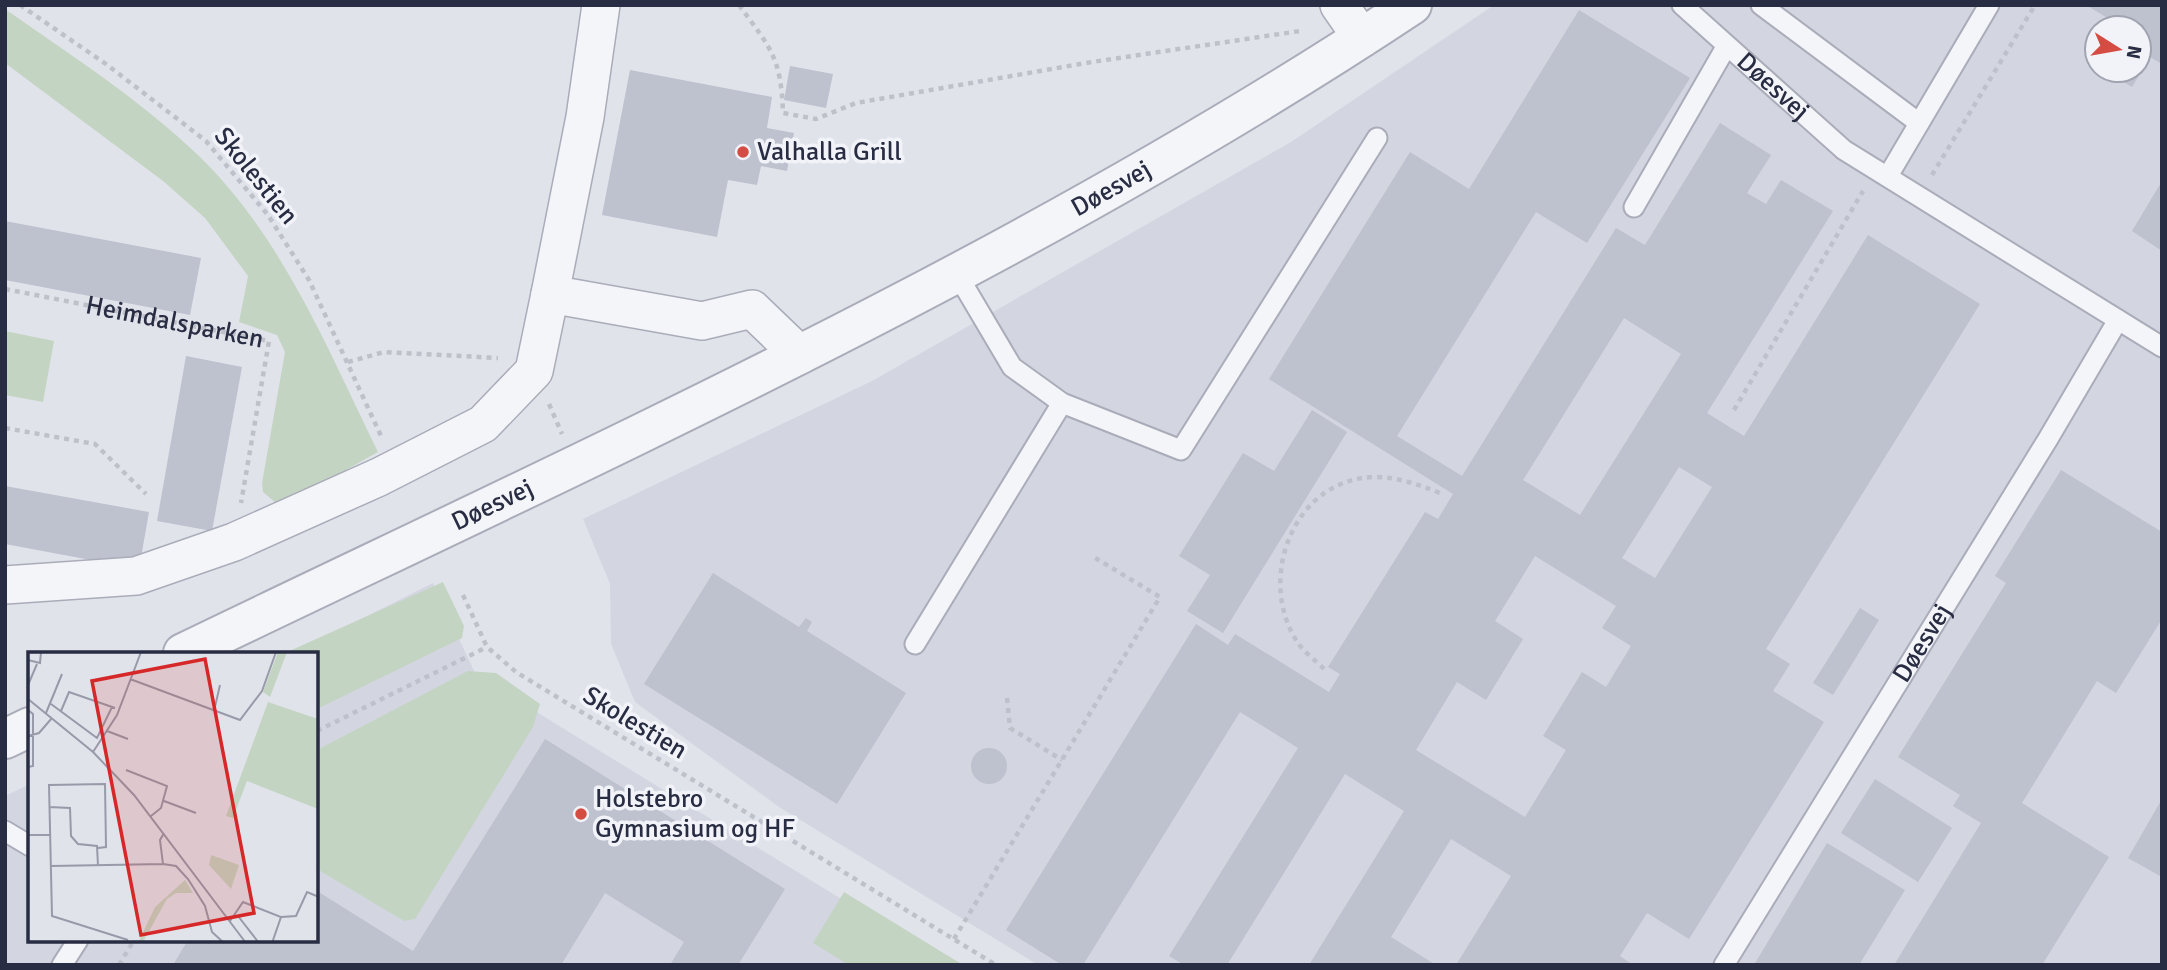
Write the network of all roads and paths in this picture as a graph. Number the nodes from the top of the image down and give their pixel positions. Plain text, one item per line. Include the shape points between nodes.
1 (20, 5) edge
2 (601, 5) edge
3 (739, 5) edge
4 (1339, 5) edge
5 (1412, 5) edge
6 (1682, 5) edge
7 (1761, 5) edge
8 (1989, 5) edge
9 (2035, 5) edge
10 (1308, 26) dead end
11 (1362, 38) junction
12 (1726, 47) junction
13 (1919, 123) junction
14 (1377, 138) dead end
15 (1882, 172) junction
16 (1919, 195) junction
17 (1634, 207) dead end
18 (957, 274) junction
19 (5, 289) edge
20 (550, 294) junction
21 (2118, 320) junction
22 (2162, 347) edge
23 (800, 355) junction
24 (348, 362) junction
25 (534, 371) junction
26 (1062, 403) junction
27 (1734, 410) dead end
28 (5, 428) edge
29 (382, 437) dead end
30 (575, 464) junction
31 (1440, 493) dead end
32 (146, 494) dead end
33 (234, 542) junction
34 (1093, 556) dead end
35 (5, 585) edge
36 (463, 595) dead end
37 (915, 644) dead end
38 (487, 647) junction
39 (185, 652) edge
40 (1324, 669) dead end
41 (1007, 698) dead end
42 (28, 728) edge
43 (318, 731) edge
44 (5, 739) edge
45 (1062, 760) junction
46 (5, 831) edge
47 (28, 845) edge
48 (954, 939) junction
49 (77, 942) edge
50 (133, 942) edge
51 (1725, 964) edge
52 (62, 965) edge
53 (119, 965) edge
54 (996, 965) edge

1 - 24 path, Skolestien via 206,141 268,215 309,280
2 - 20 street via 585,117
3 - 10 path via 773,51 782,82 783,113 816,119 856,103 1092,62 1298,33
4 - 11 street
5 - 11 street, Døesvej
6 - 12 lane, Døesvej
7 - 13 lane
8 - 13 lane
9 - 16 path
11 - 18 street, Døesvej via 1159,163
12 - 15 lane, Døesvej via 1844,150
12 - 17 lane
13 - 15 lane
14 - 26 lane via 1181,450
15 - 16 lane, Døesvej
15 - 27 path
16 - 21 lane, Døesvej
18 - 23 street, Døesvej
18 - 26 lane via 1012,366
19 - 33 path, Heimdalsparken via 269,341
20 - 23 street via 702,321 752,309
20 - 25 street
21 - 22 lane, Døesvej
21 - 51 lane, Døesvej
23 - 30 street, Døesvej
24 - 25 path via 384,352 512,358
24 - 29 path, Skolestien
25 - 30 path
25 - 33 street via 483,424
26 - 37 lane
28 - 32 path via 95,444
30 - 39 street, Døesvej
31 - 40 path via 1406,480 1370,477 1335,488 1307,510 1286,540 1278,575 1282,611 1298,644
33 - 35 street via 136,576
34 - 45 path via 1160,597
36 - 38 path, Skolestien
38 - 43 path
38 - 48 path, Skolestien via 516,673
41 - 45 path via 1010,728
42 - 44 street
45 - 48 path
46 - 47 lane
48 - 54 path, Skolestien
49 - 52 lane
50 - 53 path

